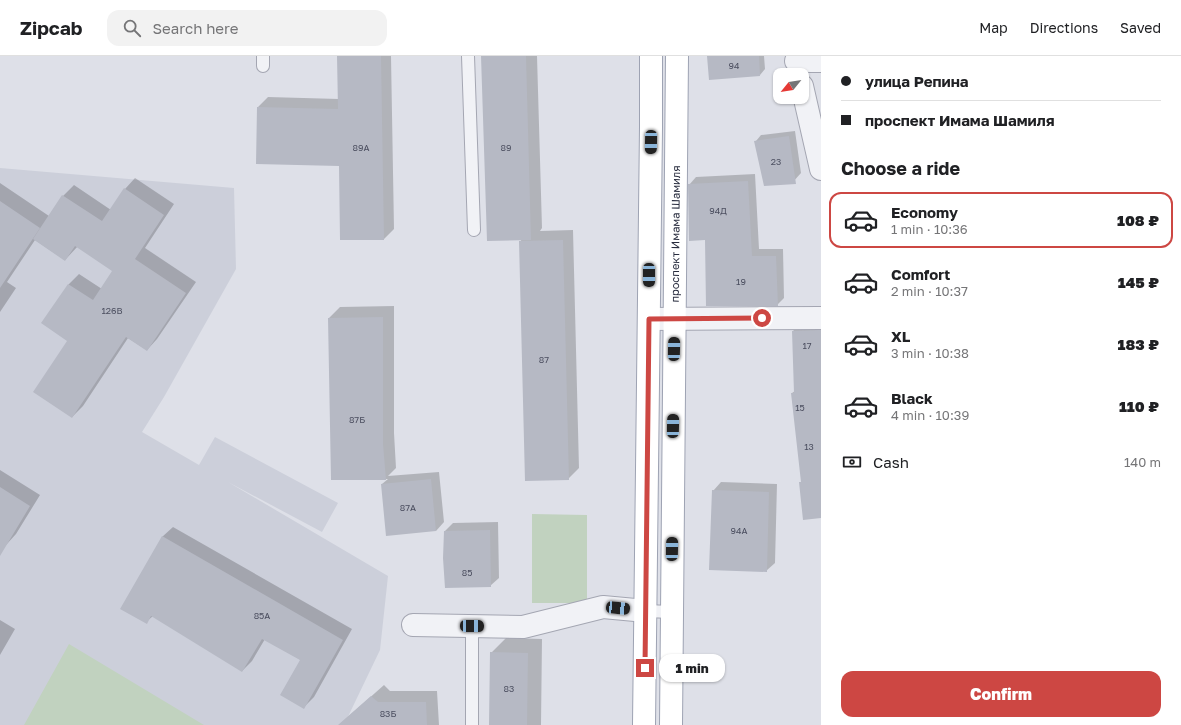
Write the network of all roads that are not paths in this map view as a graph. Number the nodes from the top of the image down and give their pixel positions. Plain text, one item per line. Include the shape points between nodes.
1 (468, 56) edge
2 (651, 56) edge
3 (677, 56) edge
4 (821, 61) edge
5 (797, 64) edge
6 (806, 104) edge
7 (821, 169) edge
8 (474, 230) dead end
9 (675, 318) junction
10 (821, 318) edge
11 (649, 319) junction
12 (646, 611) junction
13 (671, 612) junction
14 (413, 625) dead end
15 (472, 626) junction
16 (472, 725) edge
17 (644, 725) edge
18 (671, 725) edge

1 - 8 lane
2 - 11 main road
3 - 9 main road, проспект Имама Шамиля
4 - 5 street
6 - 7 street
9 - 10 street
9 - 11 street
9 - 13 main road, проспект Имама Шамиля
11 - 12 main road
12 - 13 lane
12 - 15 street via 603,607 523,627
12 - 17 main road
13 - 18 main road, проспект Имама Шамиля
14 - 15 street
15 - 16 lane

